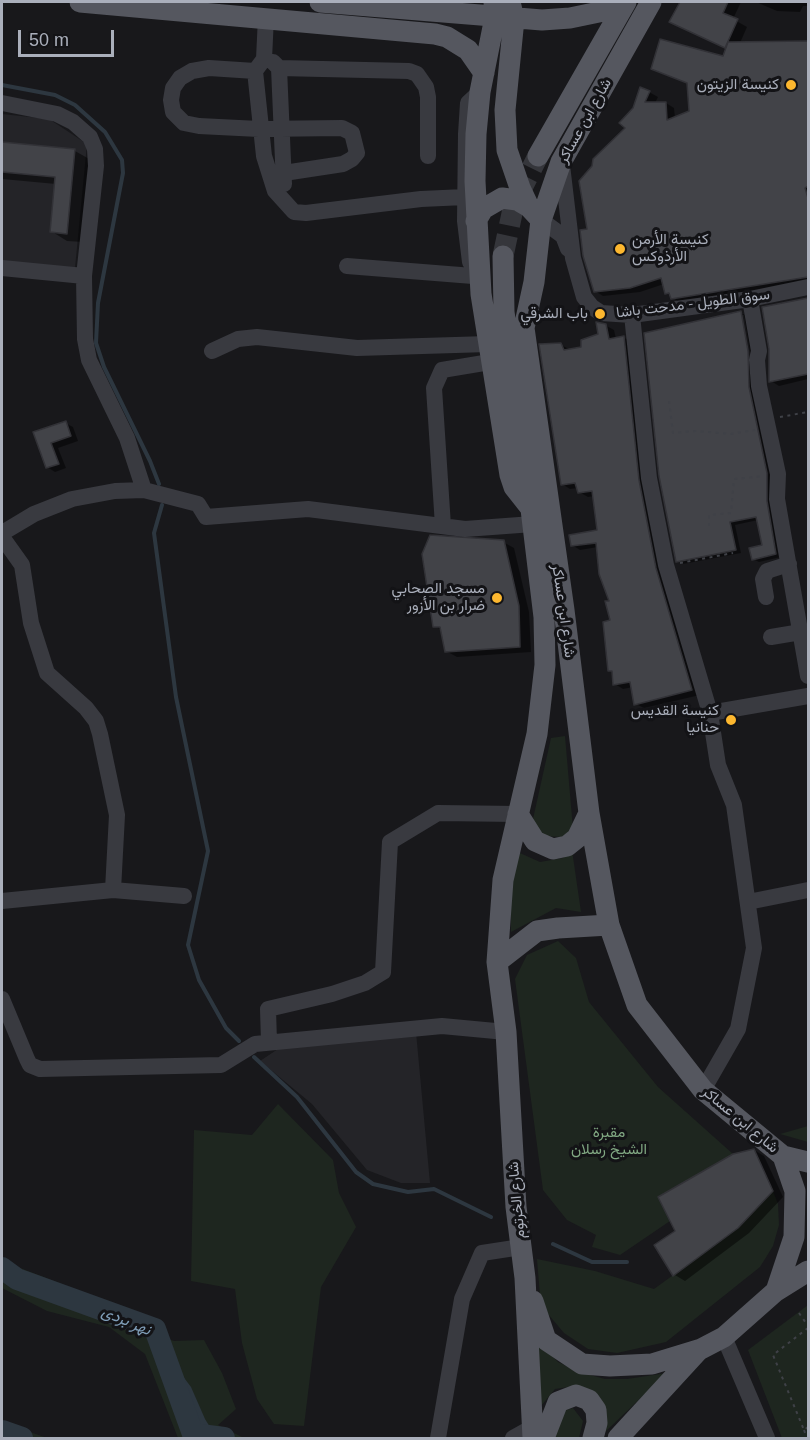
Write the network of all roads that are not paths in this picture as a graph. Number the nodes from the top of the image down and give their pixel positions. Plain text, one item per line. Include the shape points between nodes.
1 (80, 2) edge
2 (320, 2) edge
3 (651, 2) edge
4 (624, 4) edge
5 (503, 10) edge
6 (266, 17) junction
7 (259, 65) junction
8 (279, 68) junction
9 (482, 82) junction
10 (2, 104) edge
11 (260, 129) junction
12 (281, 129) junction
13 (428, 156) dead end
14 (538, 156) tunnel mouth
15 (561, 162) junction
16 (284, 173) junction
17 (465, 197) junction
18 (285, 203) junction
19 (535, 213) junction
20 (476, 221) junction
21 (503, 256) tunnel mouth
22 (573, 258) junction
23 (347, 266) dead end
24 (2, 267) edge
25 (84, 276) junction
26 (477, 285) junction
27 (808, 287) edge
28 (750, 299) junction
29 (632, 315) junction
30 (212, 351) dead end
31 (489, 353) junction
32 (144, 490) junction
33 (532, 516) junction
34 (443, 526) junction
35 (2, 535) edge
36 (789, 564) junction
37 (766, 597) dead end
38 (801, 632) junction
39 (771, 637) dead end
40 (808, 676) edge
41 (808, 696) edge
42 (710, 713) junction
43 (589, 813) junction
44 (518, 814) junction
45 (113, 890) junction
46 (808, 890) edge
47 (184, 896) dead end
48 (2, 901) edge
49 (748, 902) junction
50 (609, 925) junction
51 (497, 962) junction
52 (2, 999) edge
53 (506, 1032) junction
54 (270, 1042) junction
55 (703, 1090) junction
56 (783, 1156) junction
57 (808, 1162) edge
58 (521, 1246) junction
59 (808, 1270) edge
60 (525, 1278) junction
61 (776, 1291) junction
62 (724, 1337) junction
63 (701, 1349) junction
64 (536, 1435) edge
65 (438, 1438) edge
66 (513, 1438) edge
67 (593, 1438) edge
68 (618, 1438) edge
69 (767, 1438) edge

1 - 6 main road
2 - 5 main road
3 - 15 main road, شارع ابن عساكر
4 - 5 main road via 570,18
4 - 14 main road, شارع ابن عساكر
5 - 9 main road
5 - 19 main road via 505,130 513,170
6 - 7 street
6 - 9 main road via 435,34 468,50
7 - 8 street via 273,62
7 - 11 street
7 - 11 street via 192,71 180,78 171,100 173,112 184,123
8 - 12 street
8 - 13 street via 417,74 428,98
9 - 17 street via 468,103
9 - 20 main road via 476,134
10 - 25 street via 57,114 90,137 96,166
11 - 12 street
11 - 18 street via 268,176
12 - 16 street
12 - 16 street via 342,128 352,133 357,153 343,164
15 - 19 main road, شارع ابن عساكر
15 - 22 street
16 - 18 street
17 - 18 street via 306,213 294,212
17 - 26 street
19 - 20 main road via 517,200 502,198 483,209
19 - 22 street via 563,236
19 - 43 main road, شارع ابن عساكر via 534,282 524,328
20 - 26 main road
21 - 33 main road, شارع ابن عساكر via 504,312
22 - 29 street, سوق الطويل - مدحت باشا via 584,297 592,307 601,313
23 - 26 street
24 - 25 street
25 - 32 street via 83,319 89,360 126,438
26 - 31 main road
27 - 28 street, سوق الطويل - مدحت باشا
28 - 29 street, سوق الطويل - مدحت باشا
28 - 36 street
29 - 42 street via 649,478 666,566
30 - 31 street via 238,339 257,337 357,348
31 - 33 main road via 510,475
31 - 34 street via 442,370 434,388
32 - 34 street via 198,504 206,517 308,509
32 - 35 street via 115,490 72,499 42,510
33 - 34 street via 486,529
33 - 44 main road, شارع ابن عساكر via 544,617 545,665 537,734
35 - 45 street via 22,565 31,623 47,673 96,721 117,815
36 - 37 street via 767,571 763,579
36 - 38 street
38 - 39 street
38 - 40 street
41 - 42 street
42 - 49 street via 718,765 734,805
43 - 44 main road via 578,838 553,849 535,842
43 - 50 main road, شارع ابن عساكر
44 - 51 main road, شارع ابن عساكر via 503,880
44 - 54 street via 438,813 390,842 383,972 332,994 268,1009
45 - 47 street
45 - 48 street
46 - 49 street
49 - 55 street via 754,948 738,1029
50 - 51 main road via 537,932
50 - 55 main road, شارع ابن عساكر via 637,1005
51 - 53 main road, شارع الخرتوم
52 - 54 street via 27,1059 39,1069 221,1065 255,1044
53 - 54 street via 442,1026
53 - 58 main road, شارع الخرتوم
55 - 56 main road, شارع ابن عساكر
56 - 57 main road, شارع ابن عساكر
56 - 61 main road via 795,1191 794,1237
58 - 60 main road, شارع الخرتوم
58 - 65 street via 482,1253 474,1271 462,1299
59 - 61 main road
60 - 63 main road via 546,1340 582,1364 652,1364
60 - 64 main road, شارع الخرتوم
61 - 62 main road
62 - 63 main road
62 - 69 street
63 - 68 main road
64 - 66 street
64 - 67 main road via 558,1402 576,1395 589,1400 596,1410

